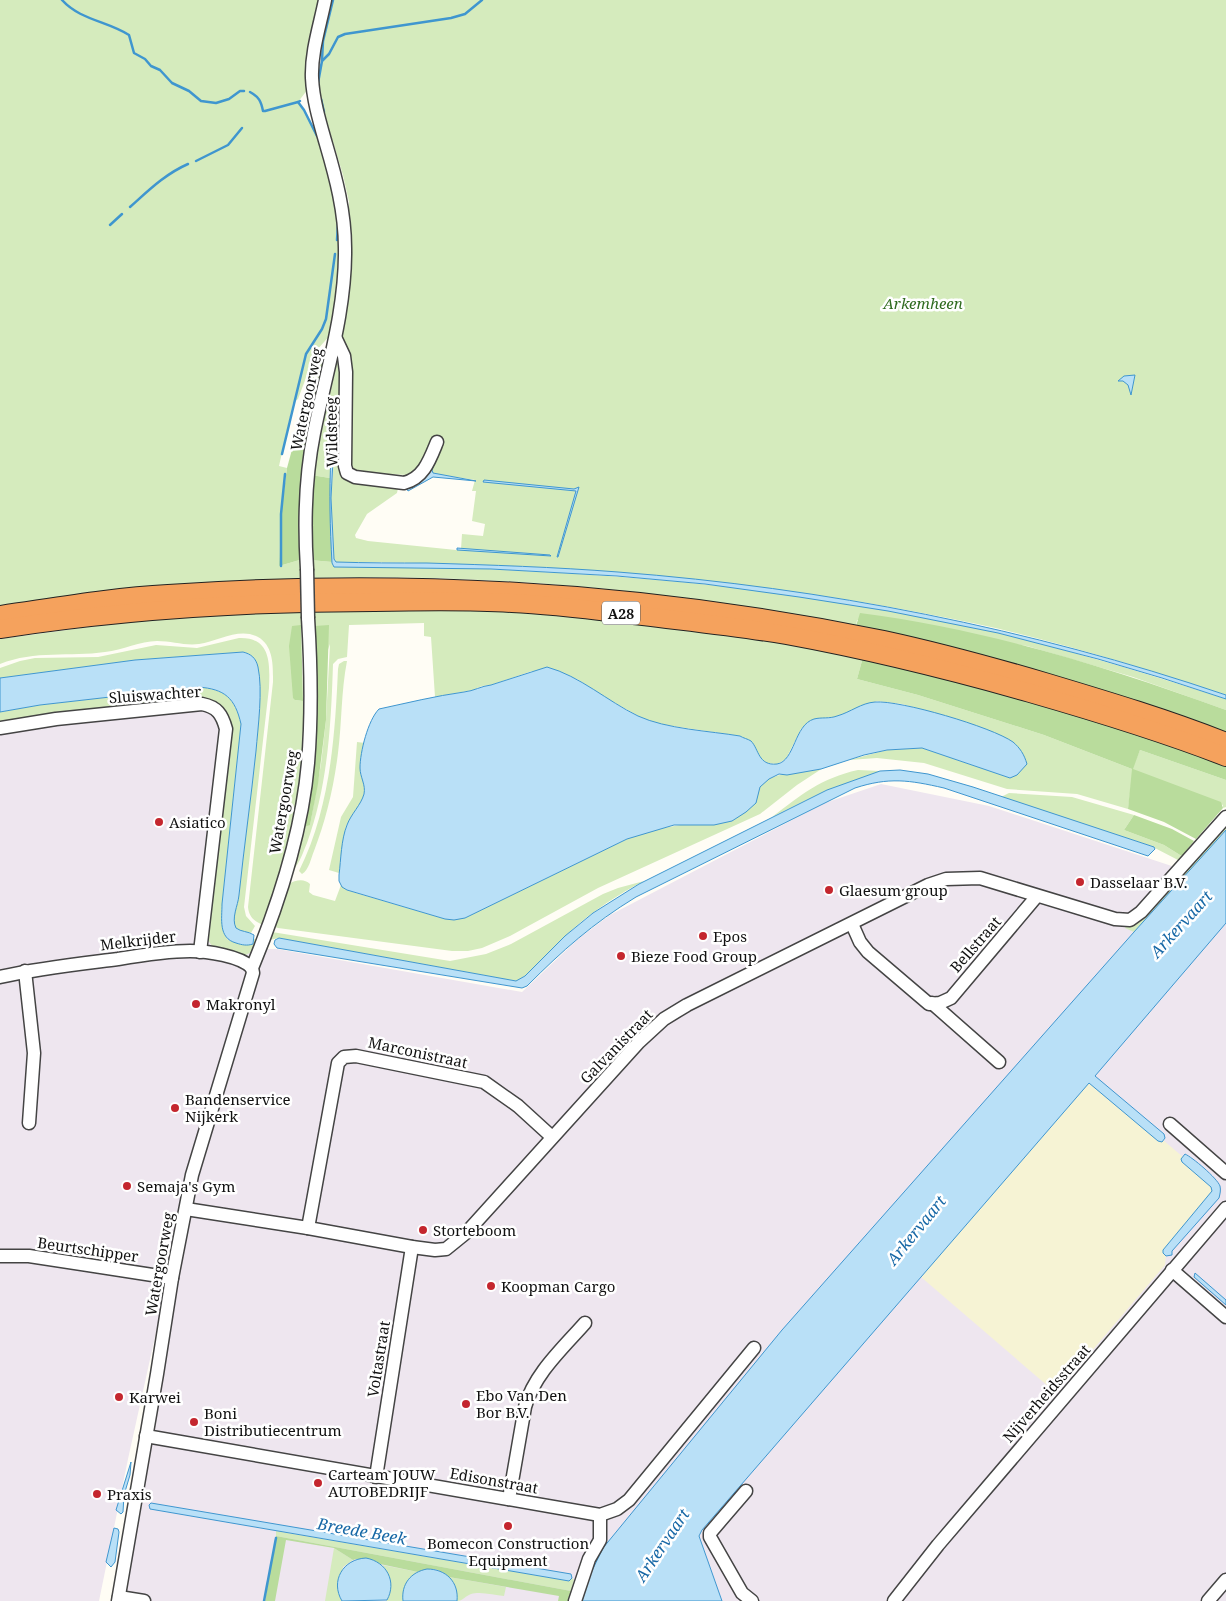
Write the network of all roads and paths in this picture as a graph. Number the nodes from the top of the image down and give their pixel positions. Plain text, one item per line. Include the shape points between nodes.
1 (325, 0) edge
2 (336, 339) junction
3 (437, 442) dead end
4 (0, 614) edge
5 (0, 629) edge
6 (0, 728) edge
7 (1226, 742) edge
8 (1226, 757) edge
9 (1226, 817) edge
10 (1038, 896) junction
11 (852, 924) junction
12 (200, 952) junction
13 (252, 968) junction
14 (25, 971) junction
15 (0, 977) edge
16 (932, 1003) junction
17 (999, 1062) dead end
18 (29, 1123) dead end
19 (1170, 1124) dead end
20 (552, 1137) junction
21 (1226, 1173) edge
22 (1226, 1208) edge
23 (186, 1209) junction
24 (308, 1228) junction
25 (412, 1247) junction
26 (0, 1256) edge
27 (1172, 1270) junction
28 (172, 1278) junction
29 (1226, 1317) edge
30 (585, 1323) dead end
31 (754, 1348) dead end
32 (146, 1436) junction
33 (376, 1477) junction
34 (746, 1491) dead end
35 (509, 1499) junction
36 (600, 1515) junction
37 (1226, 1580) edge
38 (118, 1599) edge
39 (144, 1601) edge
40 (575, 1601) edge
41 (752, 1601) edge
42 (894, 1601) edge
43 (1208, 1601) edge

1 - 2 street, Watergoorweg via 312,78 342,210 346,248
2 - 3 street, Wildsteeg via 344,356 346,372 347,473 355,478 410,482 422,473
2 - 13 street, Watergoorweg, bridge via 310,458 305,533 310,732 303,800 286,873
4 - 7 highway, A28 via 164,594 287,587 451,588 598,597 694,608 886,641 1106,700
5 - 8 highway, A28 via 146,611 284,602 454,601 600,611 785,635 886,656 1094,711
6 - 12 street, Sluiswachter via 202,704 218,711 226,729
9 - 10 street, Galvanistraat via 1142,912 1130,920 1115,920
10 - 11 street, Galvanistraat via 980,878 946,879
10 - 16 street, Bellstraat via 951,998
11 - 16 street via 868,952 928,1004
11 - 20 street, Galvanistraat via 664,1019
12 - 13 street, Melkrijder via 236,959
12 - 14 street, Melkrijder via 168,952
13 - 23 street, Watergoorweg via 192,1175
14 - 15 street, Melkrijder
14 - 18 street via 34,1053
16 - 17 street
19 - 21 street
20 - 24 street, Marconistraat via 518,1106 484,1082 356,1056 344,1057 338,1063
20 - 25 street, Galvanistraat via 458,1241 446,1249
22 - 27 street, Nijverheidsstraat
23 - 24 street, Galvanistraat
23 - 28 street, Watergoorweg
24 - 25 street, Galvanistraat
25 - 33 street, Voltastraat
26 - 28 street, Beurtschipper via 29,1256
27 - 29 street
27 - 42 street, Nijverheidsstraat
28 - 32 street, Watergoorweg
30 - 35 street via 542,1374 529,1395
31 - 36 street via 629,1500
32 - 33 street, Edisonstraat
32 - 38 street, Watergoorweg
33 - 35 street, Edisonstraat
34 - 41 street via 710,1537 742,1592
35 - 36 street, Edisonstraat
36 - 40 street via 600,1540 589,1560
37 - 43 street
38 - 39 street, Watergoorweg

